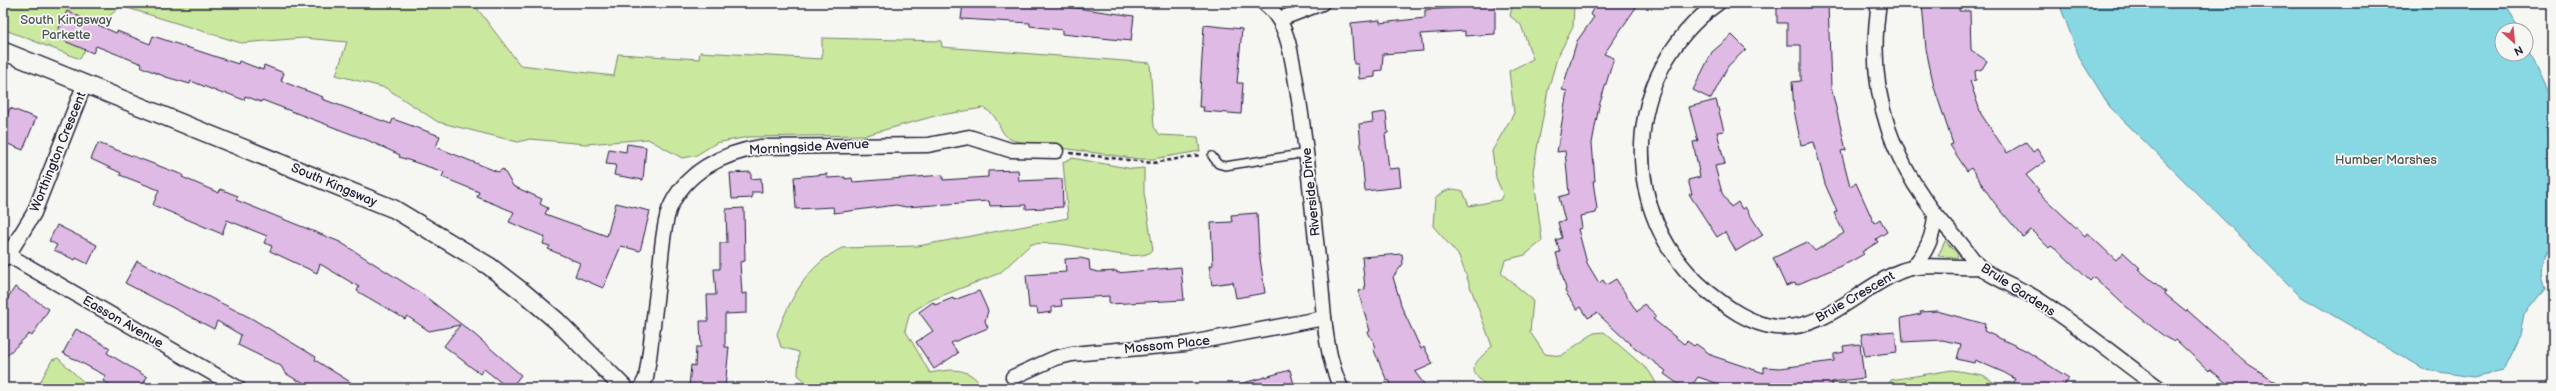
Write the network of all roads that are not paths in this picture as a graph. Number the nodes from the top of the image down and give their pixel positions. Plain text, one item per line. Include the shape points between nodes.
1 (1264, 3) edge
2 (1322, 3) edge
3 (1718, 3) edge
4 (1878, 3) edge
5 (1280, 19) junction
6 (3, 51) edge
7 (86, 83) junction
8 (1056, 151) road end
9 (1307, 153) junction
10 (1212, 156) dead end
11 (1935, 216) junction
12 (5, 257) edge
13 (1913, 267) junction
14 (1980, 267) junction
15 (1324, 318) junction
16 (1012, 377) dead end
17 (238, 388) edge
18 (624, 388) edge
19 (641, 388) edge
20 (1341, 388) edge
21 (2159, 388) edge

1 - 5 street, Riverside Drive via 1273,9
2 - 5 street
3 - 13 street, Brule Crescent via 1691,25 1673,50 1658,75 1646,112 1642,171 1646,193 1654,221 1667,247 1682,268 1724,305 1744,318 1777,327 1805,325 1820,319 1888,277
4 - 11 street, Brule Gardens via 1875,57 1882,114 1905,170
5 - 9 street, Riverside Drive via 1291,55
6 - 7 street, South Kingsway
7 - 12 street, Worthington Crescent via 34,213
7 - 18 street, South Kingsway via 387,206 420,224 489,266 524,292
8 - 19 street, Morningside Avenue via 1010,150 969,137 928,144 761,147 735,153 704,168 688,181 667,218 646,378
9 - 10 lane via 1225,166 1218,164
9 - 15 street, Riverside Drive
11 - 13 street via 1928,247
11 - 14 street, Brule Gardens
12 - 17 street, Easson Avenue
13 - 14 street, Brule Crescent
14 - 21 street, Brule Gardens via 2034,298
15 - 16 street, Mossom Place via 1185,344 1072,354 1055,358
15 - 20 street, Riverside Drive

